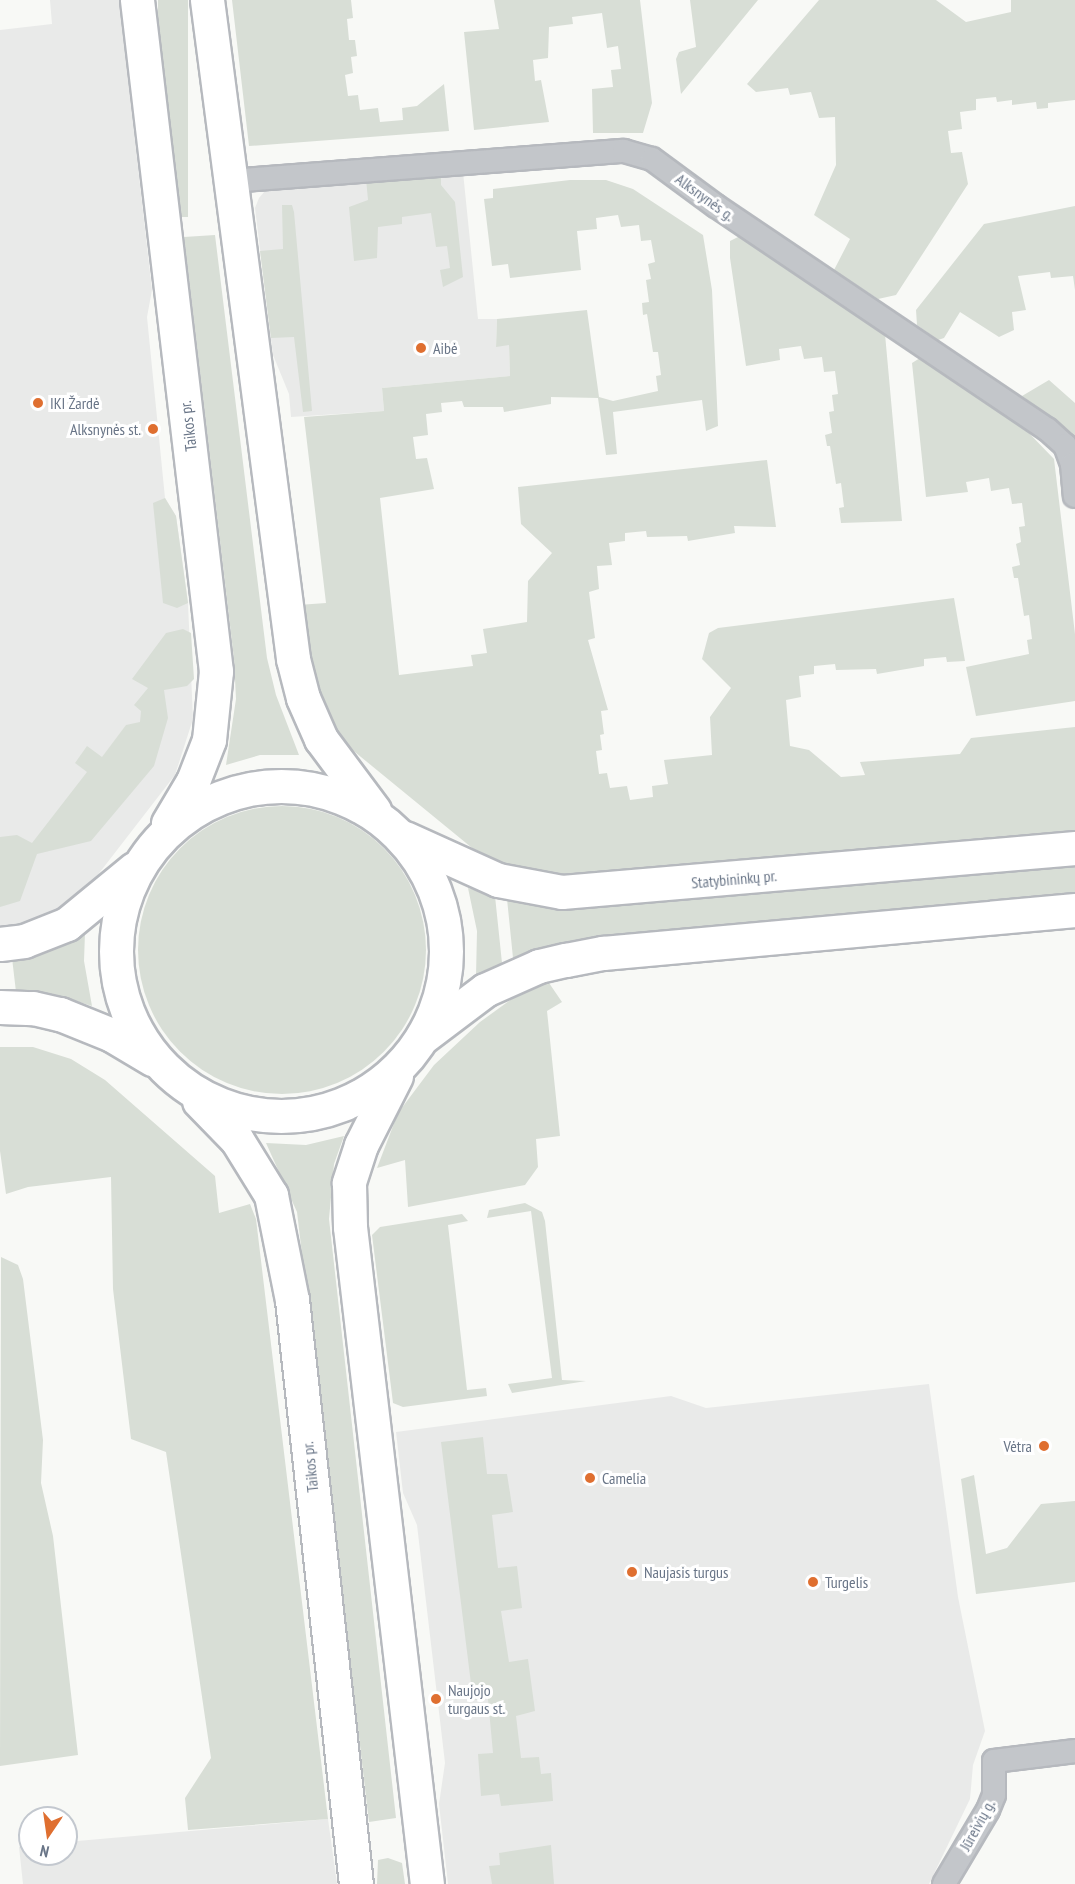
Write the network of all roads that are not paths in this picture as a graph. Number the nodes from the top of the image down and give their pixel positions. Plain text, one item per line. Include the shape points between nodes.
1 (137, 0) edge
2 (207, 0) edge
3 (230, 181) junction
4 (1075, 496) edge
5 (378, 816) junction
6 (402, 837) junction
7 (1075, 848) edge
8 (149, 852) junction
9 (1075, 910) edge
10 (0, 944) edge
11 (0, 1007) edge
12 (413, 1050) junction
13 (170, 1073) junction
14 (1075, 1751) edge
15 (356, 1884) edge
16 (427, 1884) edge
17 (944, 1884) edge

1 - 8 main road, Taikos pr. via 216,671 209,740 193,782
2 - 3 main road
3 - 4 street, Alksnynės g. via 624,151 652,159 716,207 1047,429 1065,445 1072,464
3 - 5 main road via 293,659 303,698 321,739
5 - 6 main road
5 - 8 main road via 324,790 263,786 206,803
6 - 7 main road, Statybininkų pr. via 498,880 562,892
6 - 12 main road via 435,889 445,929 445,980
8 - 10 main road via 67,924 24,941
8 - 13 main road via 118,921 118,982 136,1029
9 - 12 main road via 615,952 566,960 539,966 485,990
11 - 13 main road via 60,1014 112,1035
12 - 13 main road via 354,1099 295,1116 234,1109
12 - 16 main road via 373,1114 349,1183 350,1227
13 - 15 main road, Taikos pr. via 237,1140 272,1195 292,1300
14 - 17 street, Jūreivių g. via 994,1761 994,1795

